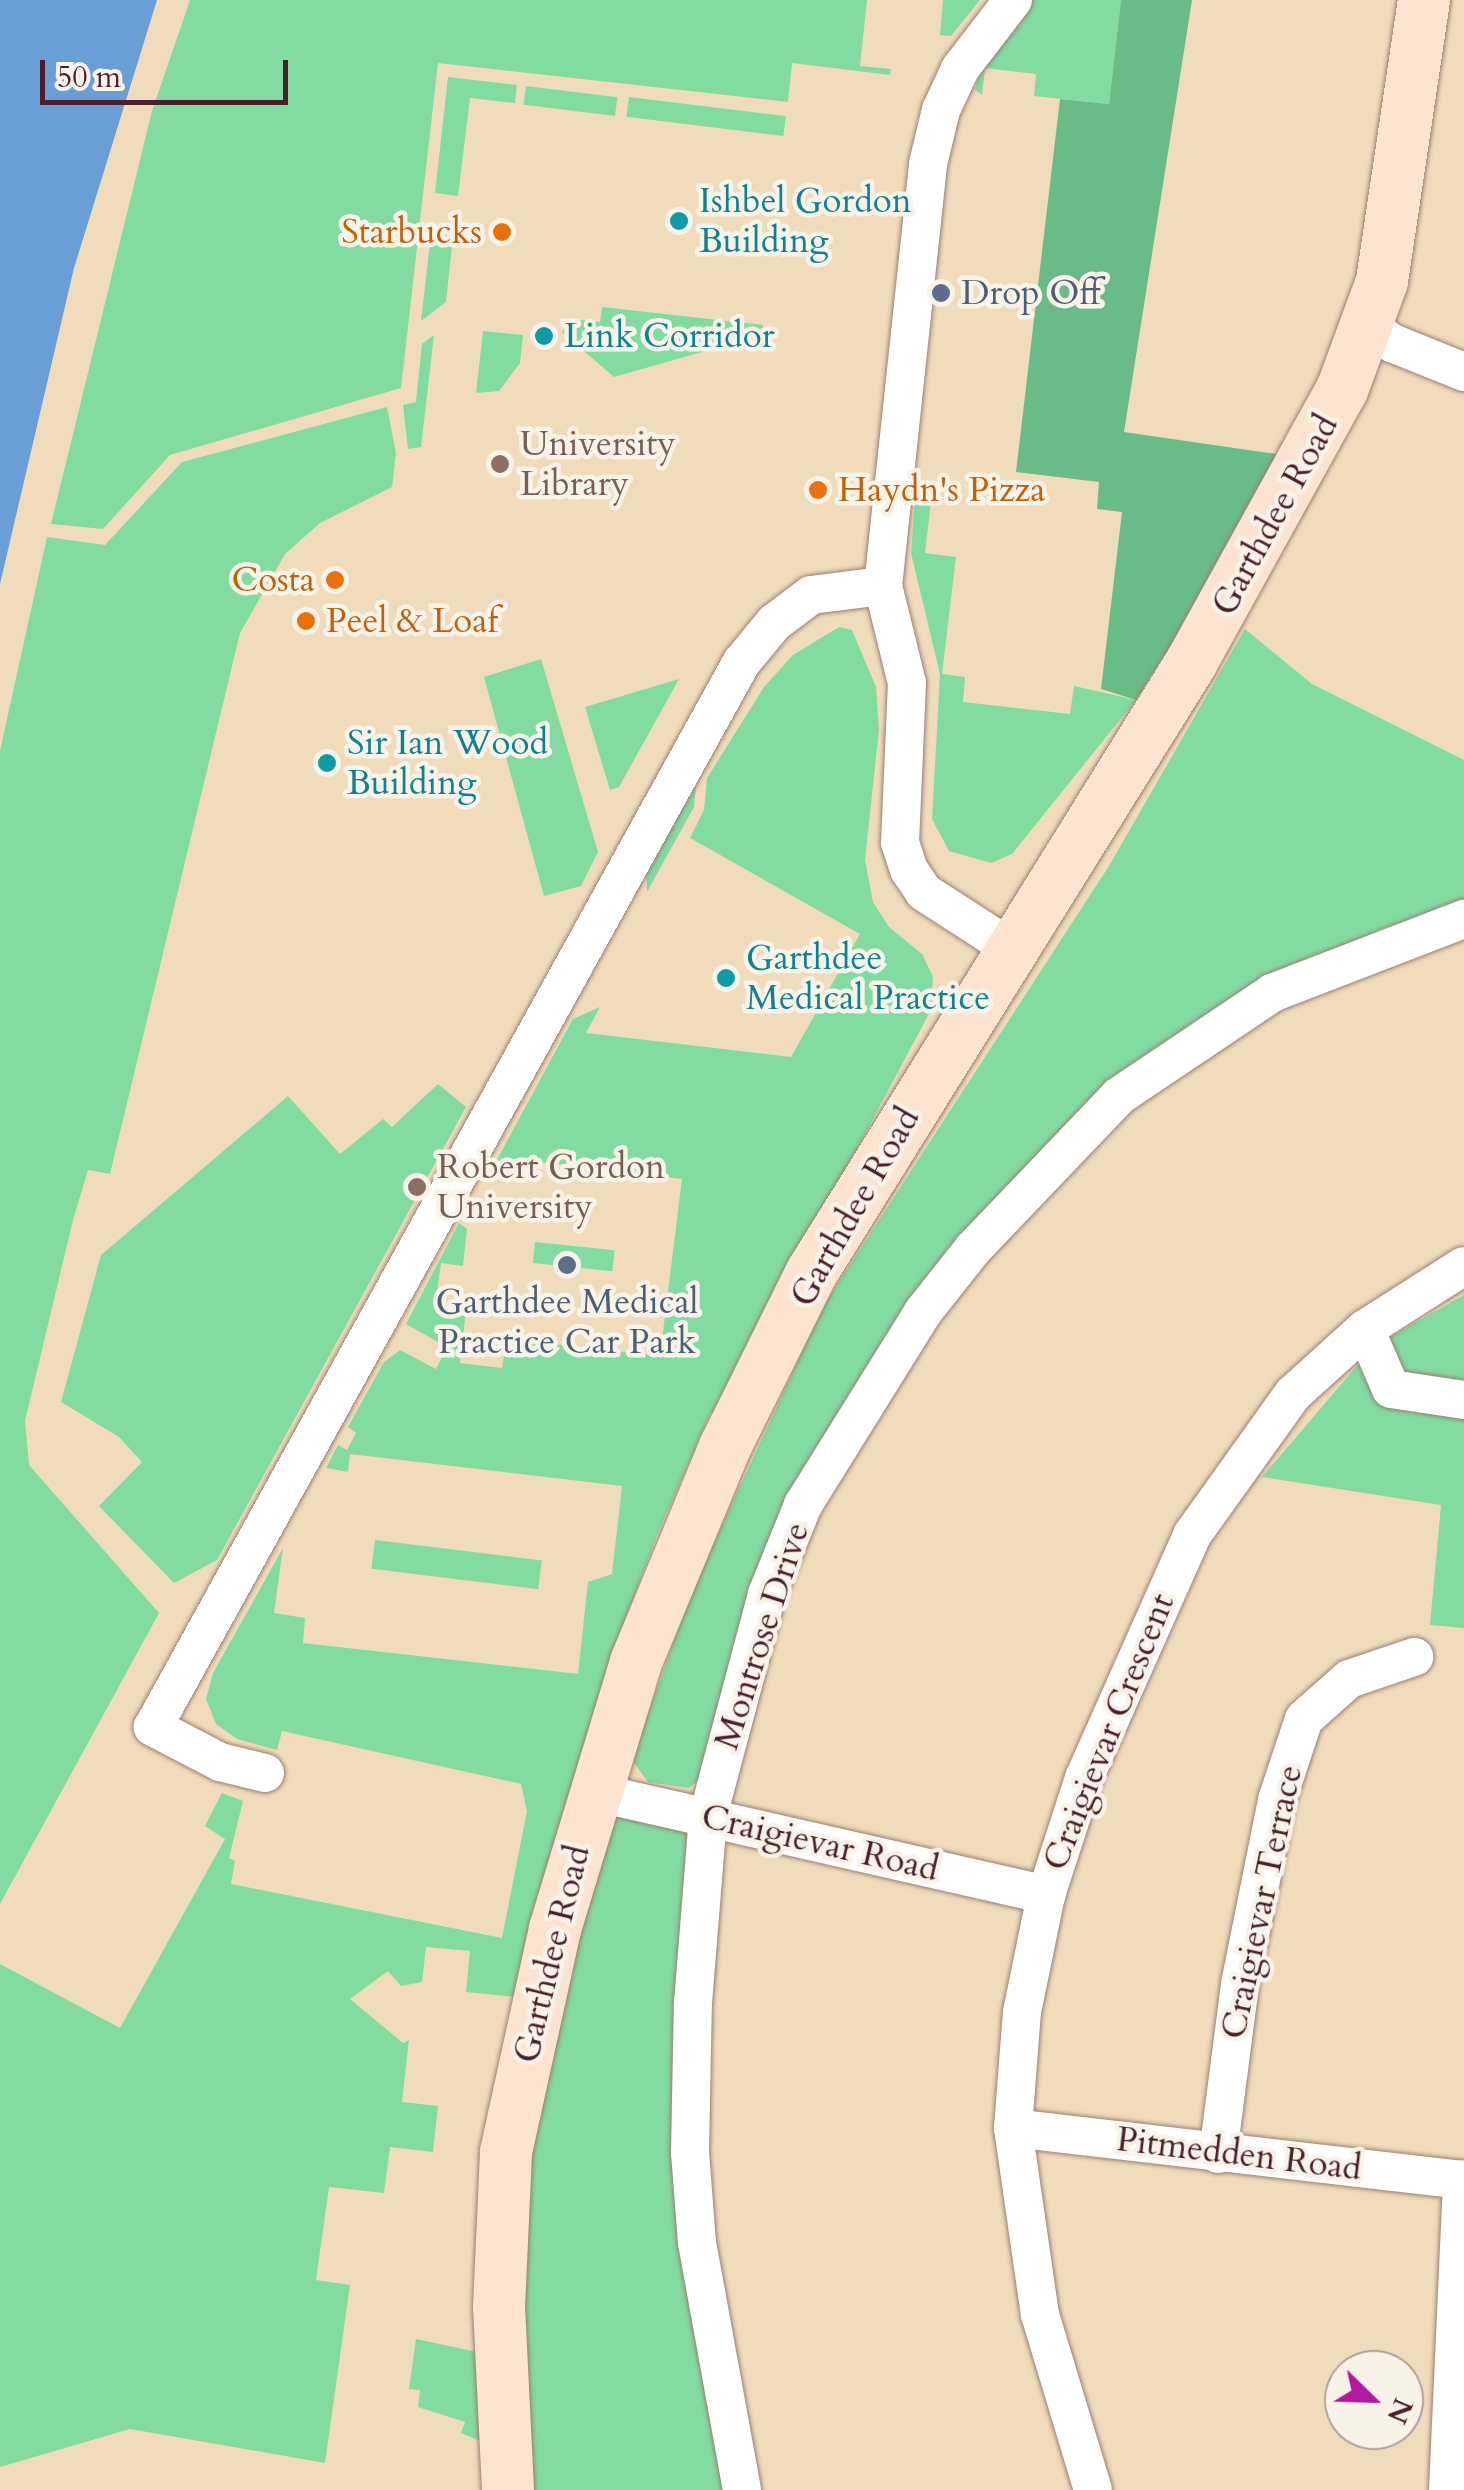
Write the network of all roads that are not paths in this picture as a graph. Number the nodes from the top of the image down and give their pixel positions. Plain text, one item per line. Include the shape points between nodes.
1 (1012, 0) edge
2 (1424, 0) edge
3 (1367, 325) junction
4 (1464, 372) edge
5 (884, 586) junction
6 (1464, 919) edge
7 (1012, 949) junction
8 (1464, 1266) edge
9 (1365, 1328) junction
10 (1464, 1400) edge
11 (1414, 1657) dead end
12 (265, 1773) dead end
13 (594, 1792) junction
14 (708, 1816) junction
15 (1046, 1895) junction
16 (1013, 2128) junction
17 (1218, 2154) junction
18 (1463, 2180) edge
19 (508, 2490) edge
20 (742, 2490) edge
21 (1093, 2490) edge
22 (1448, 2490) edge

1 - 5 street via 960,69 928,164
2 - 3 street, Garthdee Road via 1382,281
3 - 4 street
3 - 7 street, Garthdee Road via 1342,390 1274,523
5 - 7 street via 907,683 900,844 909,870 924,892
5 - 12 street via 811,595 774,622 741,663 153,1726 220,1762
6 - 14 street, Montrose Drive via 1272,993 1152,1070 1100,1112 974,1249 873,1384 804,1506 767,1594
7 - 13 street, Garthdee Road via 812,1272 725,1447 636,1662
8 - 9 street, Craigievar Crescent
9 - 10 street via 1391,1389
9 - 15 street, Craigievar Crescent via 1293,1394 1192,1535 1084,1778
11 - 17 street, Craigievar Terrace via 1349,1679 1304,1719 1276,1800 1240,1984
13 - 14 street, Craigievar Road
13 - 19 street, Garthdee Road via 531,2024 506,2152 498,2307
14 - 15 street, Craigievar Road
14 - 20 street, Montrose Drive via 690,2153 706,2308
15 - 16 street, Craigievar Crescent via 1022,2012
16 - 17 street, Pitmedden Road
16 - 21 street, Craigievar Crescent via 1040,2315
17 - 18 street, Pitmedden Road
18 - 22 street

